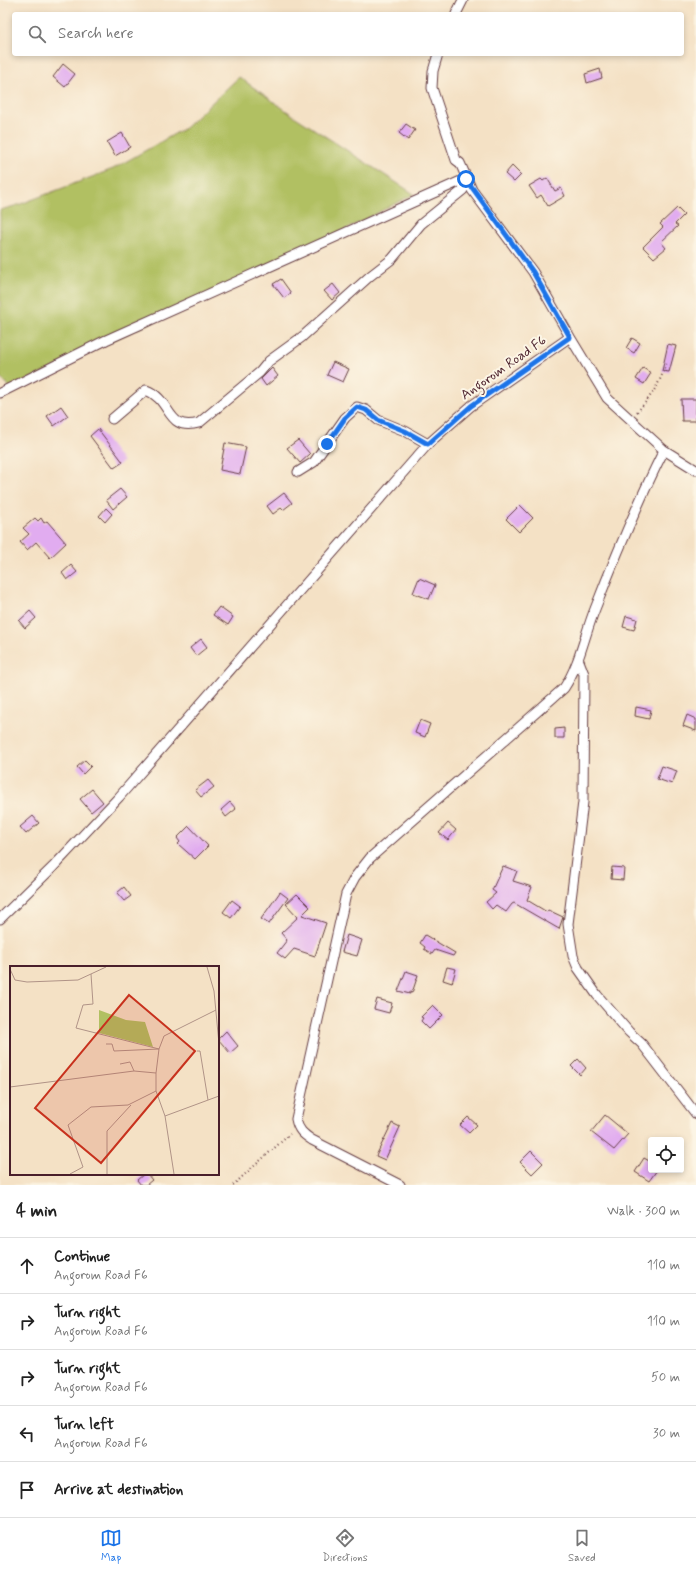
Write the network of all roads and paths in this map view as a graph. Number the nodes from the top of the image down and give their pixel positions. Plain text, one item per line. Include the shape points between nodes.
1 (463, 0) edge
2 (457, 12) edge
3 (437, 56) edge
4 (466, 179) junction
5 (570, 337) junction
6 (667, 362) dead end
7 (0, 393) edge
8 (112, 419) dead end
9 (630, 421) junction
10 (428, 444) junction
11 (664, 450) junction
12 (696, 470) edge
13 (298, 472) dead end
14 (579, 662) junction
15 (0, 919) edge
16 (696, 1114) edge
17 (297, 1127) junction
18 (233, 1185) edge
19 (400, 1185) edge

1 - 2 street
3 - 4 street via 432,71 432,88 452,152
4 - 5 street via 533,272
4 - 7 street via 106,340
4 - 8 street via 463,190 421,224 392,259 199,423 188,426 178,423 155,393 146,390
5 - 9 street via 607,398
5 - 10 street, Angorom Road F6 via 471,406
6 - 9 path via 653,395
9 - 11 street
10 - 13 street via 357,407 345,418 314,462
10 - 15 street, Angorom Road F6 via 119,797 53,868
11 - 12 street
11 - 14 street via 632,514 593,613
14 - 16 street via 584,674 583,802 568,924 573,956 578,968 597,995 642,1044
14 - 17 street via 564,688 399,831 370,858 355,877 341,910 296,1119
17 - 18 path
17 - 19 street via 312,1140

